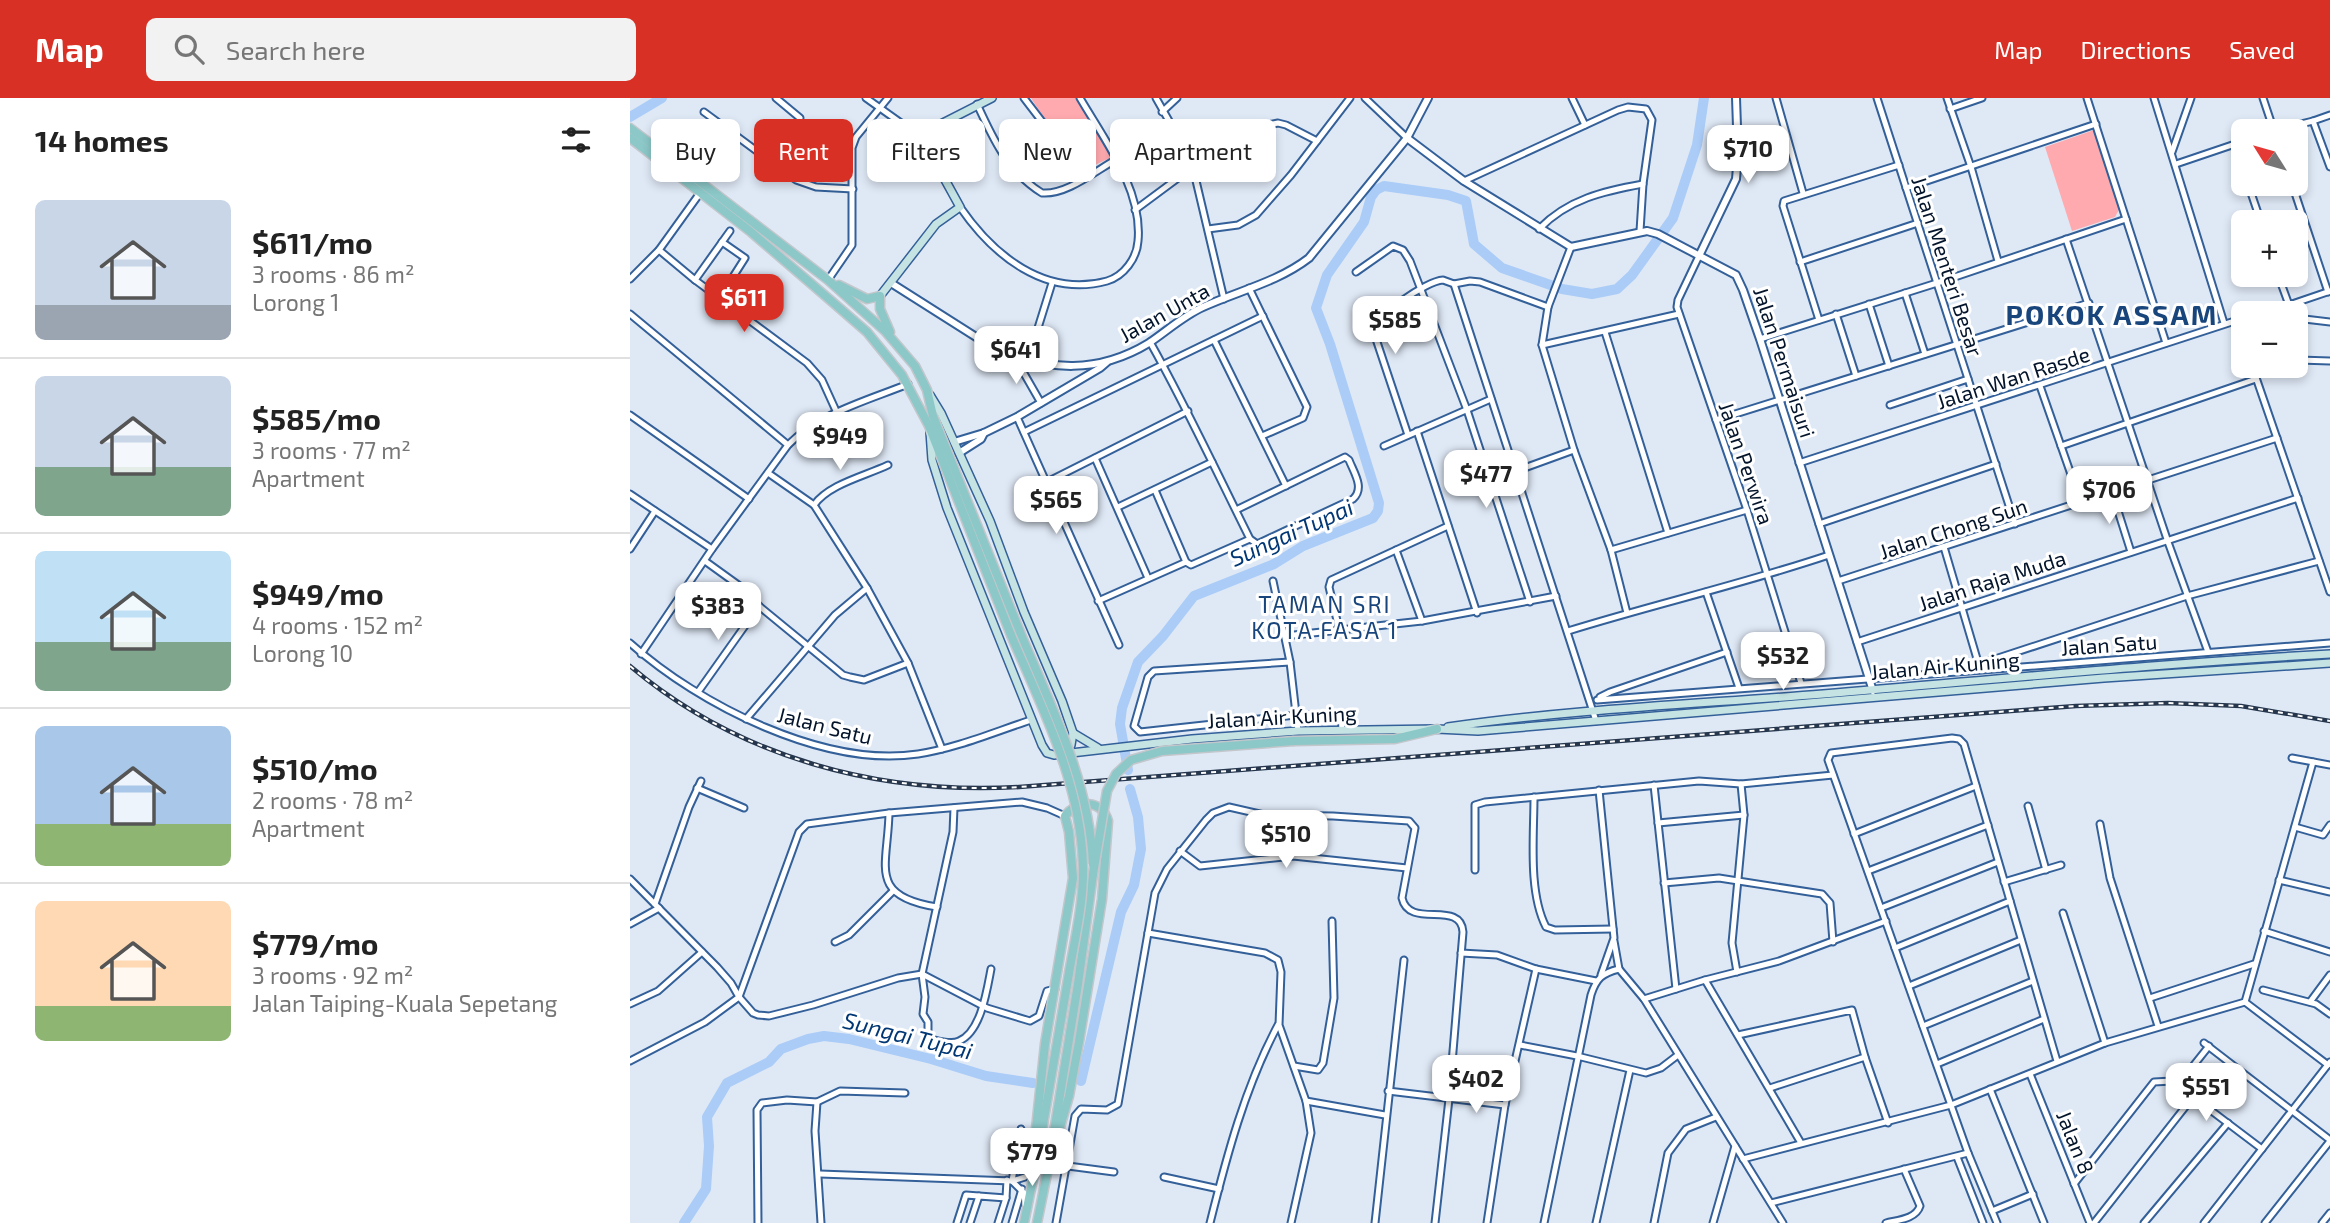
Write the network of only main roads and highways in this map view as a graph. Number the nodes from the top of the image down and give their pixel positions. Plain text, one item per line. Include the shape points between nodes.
1 (992, 98) edge
2 (630, 128) edge
3 (630, 138) edge
4 (828, 280) junction
5 (880, 296) junction
6 (885, 331) junction
7 (895, 340) junction
8 (879, 345) junction
9 (927, 390) junction
10 (929, 426) junction
11 (2330, 654) edge
12 (2330, 663) edge
13 (1062, 701) junction
14 (1030, 717) junction
15 (1437, 729) junction
16 (1073, 733) junction
17 (1098, 749) junction
18 (1064, 754) junction
19 (1093, 874) junction
20 (1036, 1166) junction
21 (1048, 1169) junction
22 (1024, 1223) edge
23 (1040, 1223) edge

1 - 5 main road via 922,138 960,206 936,224
2 - 4 main road
3 - 8 main road via 794,268
4 - 5 main road via 867,299
4 - 6 main road
5 - 7 main road via 880,309
6 - 7 main road
6 - 8 main road via 878,332
7 - 9 main road
8 - 10 main road via 908,384
9 - 13 main road via 990,521
9 - 19 main road, bridge via 933,416 1082,786
10 - 14 main road via 932,460 947,508
10 - 20 main road, bridge via 1065,763 1079,813 1084,868 1081,902
11 - 15 main road, Jalan Air Kuning via 1873,690 1594,704
12 - 15 main road, Jalan Air Kuning via 1478,731
13 - 14 main road via 1044,701
13 - 16 main road
14 - 18 main road via 1047,753
15 - 17 main road, Jalan Air Kuning via 1298,731
15 - 19 main road, bridge via 1395,739 1162,751 1131,761 1116,774 1107,791
16 - 17 main road
16 - 18 main road
17 - 18 main road, Jalan Air Kuning
19 - 21 main road
20 - 21 main road via 1039,1093 1073,878 1065,817 1072,808 1089,804 1099,806 1108,821 1102,899 1069,1096
20 - 22 main road
21 - 23 main road

